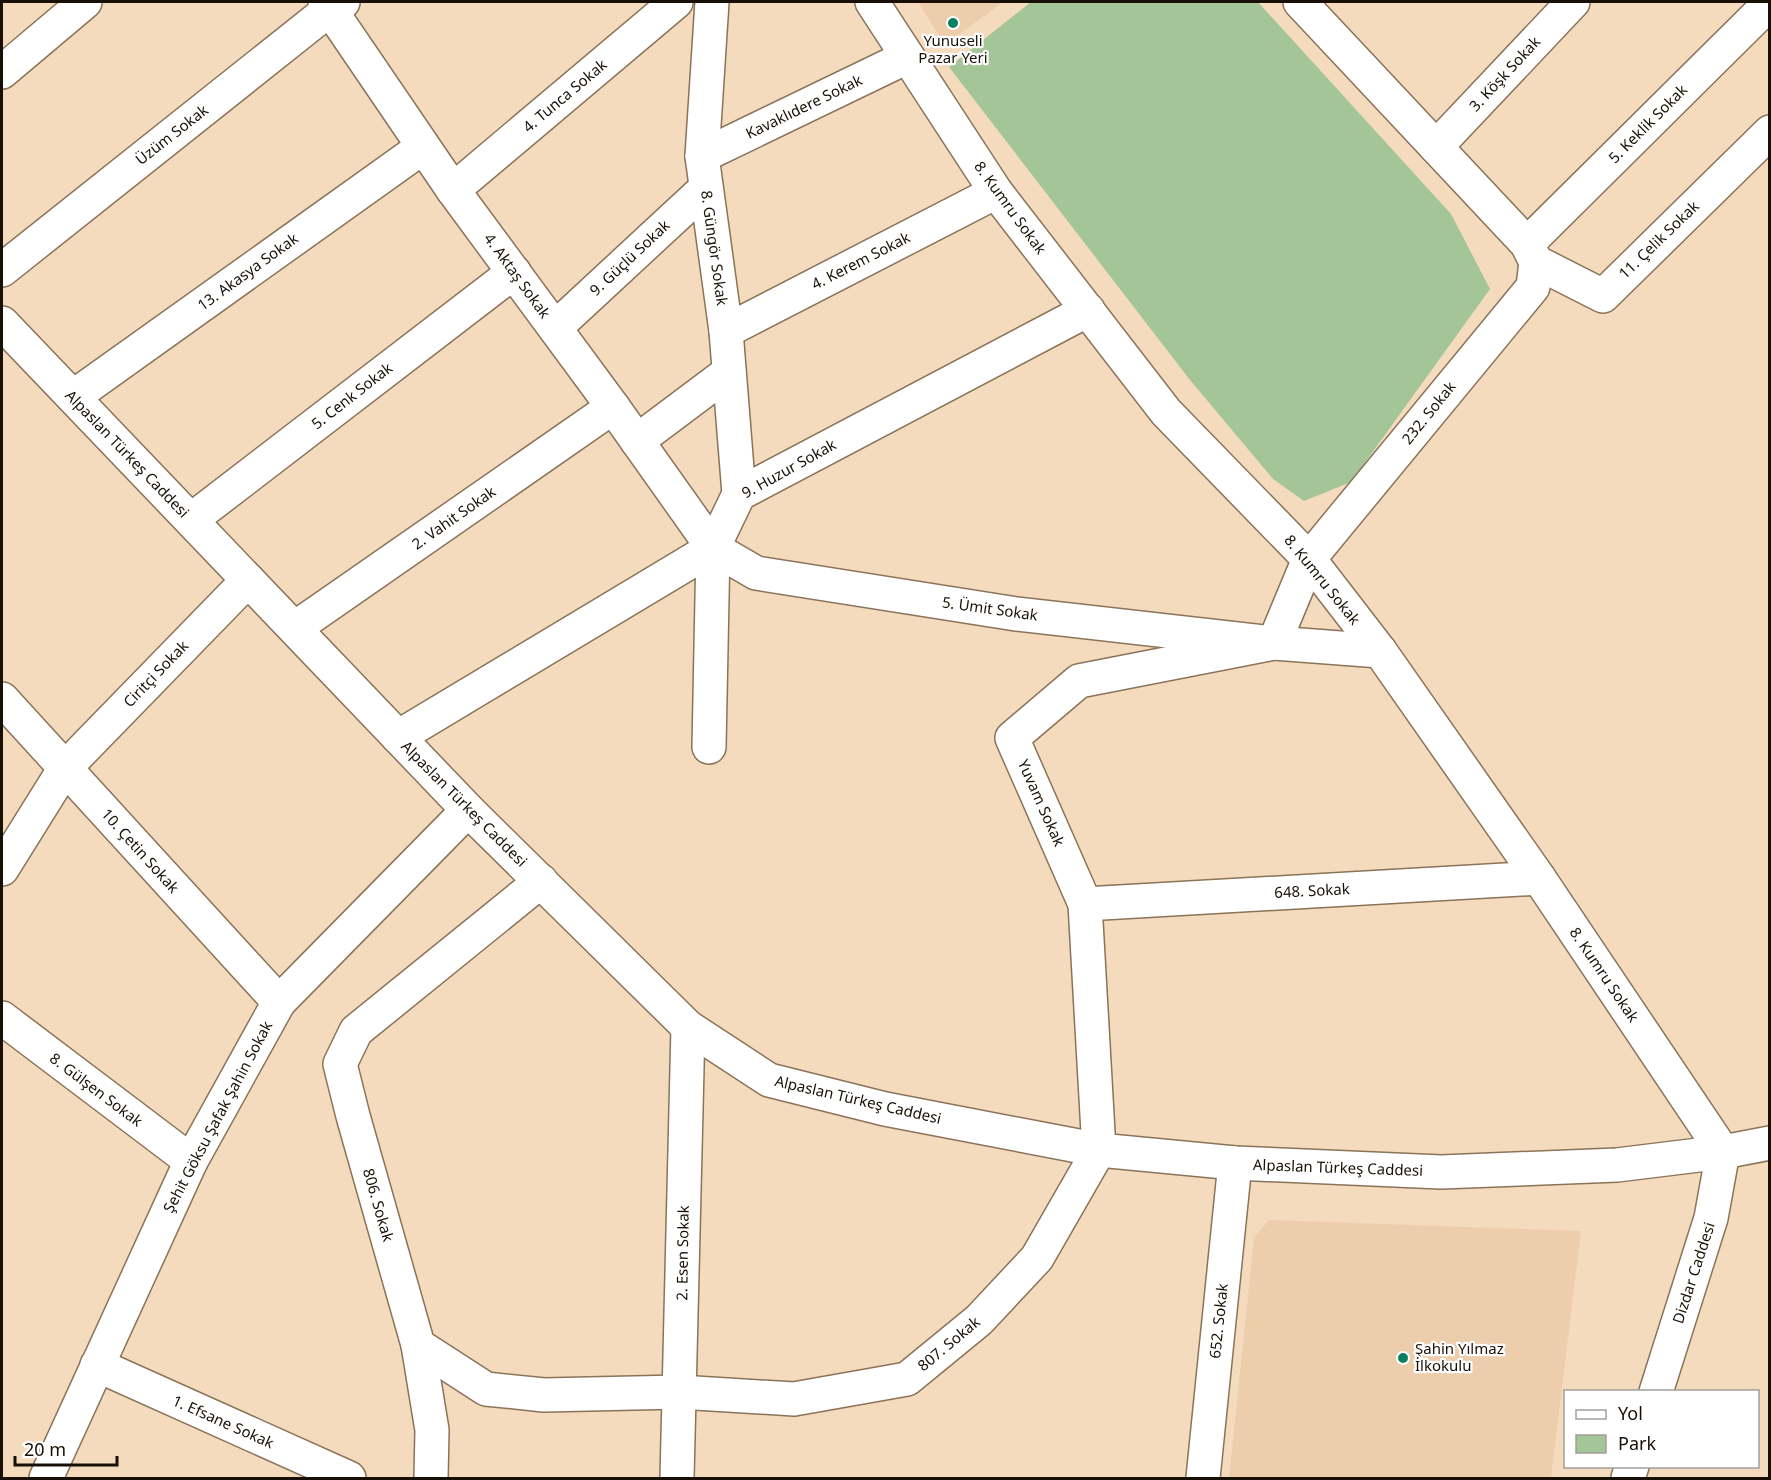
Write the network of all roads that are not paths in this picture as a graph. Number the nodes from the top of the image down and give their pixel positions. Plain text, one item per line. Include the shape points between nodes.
1 (85, 2) edge
2 (676, 2) edge
3 (712, 2) edge
4 (872, 2) edge
5 (1573, 2) edge
6 (1306, 3) edge
7 (1770, 3) edge
8 (333, 4) edge
9 (907, 57) junction
10 (2, 72) edge
11 (1770, 132) edge
12 (423, 147) junction
13 (1436, 147) junction
14 (704, 172) junction
15 (453, 190) junction
16 (996, 192) junction
17 (1532, 253) junction
18 (2, 270) edge
19 (514, 272) junction
20 (1088, 310) junction
21 (2, 323) edge
22 (555, 328) junction
23 (726, 331) junction
24 (729, 372) junction
25 (73, 397) junction
26 (613, 407) junction
27 (637, 441) junction
28 (739, 494) junction
29 (191, 520) junction
30 (713, 548) junction
31 (1310, 559) junction
32 (248, 580) junction
33 (295, 628) junction
34 (1274, 643) junction
35 (1380, 651) junction
36 (2, 699) edge
37 (398, 737) junction
38 (709, 747) dead end
39 (65, 768) junction
40 (468, 810) junction
41 (2, 869) edge
42 (1539, 879) junction
43 (541, 881) junction
44 (1085, 904) junction
45 (279, 1002) junction
46 (2, 1018) edge
47 (688, 1027) junction
48 (1770, 1143) edge
49 (1099, 1150) junction
50 (1723, 1152) junction
51 (191, 1161) junction
52 (1235, 1163) junction
53 (418, 1345) junction
54 (97, 1365) junction
55 (1657, 1390) edge
56 (679, 1392) junction
57 (46, 1479) edge
58 (350, 1479) edge
59 (431, 1479) edge
60 (677, 1479) edge
61 (1203, 1479) edge

1 - 10 street
2 - 15 street, 4. Tunca Sokak
3 - 14 street, 8. Güngör Sokak
4 - 9 street, 8. Kumru Sokak
5 - 13 street, 3. Köşk Sokak
6 - 13 street
7 - 17 street, 5. Keklik Sokak
8 - 12 street, 4. Aktaş Sokak
8 - 18 street, Üzüm Sokak
9 - 14 street, Kavaklıdere Sokak
9 - 16 street, 8. Kumru Sokak
11 - 17 street, 11. Çelik Sokak via 1602,296
12 - 15 street, 4. Aktaş Sokak
12 - 25 street, 13. Akasya Sokak
13 - 17 street
14 - 22 street, 9. Güçlü Sokak
14 - 23 street, 8. Güngör Sokak
15 - 19 street, 4. Aktaş Sokak
16 - 20 street, 8. Kumru Sokak
16 - 23 street, 4. Kerem Sokak
17 - 31 street, 232. Sokak via 1533,287
19 - 22 street, 4. Aktaş Sokak
19 - 29 street, 5. Cenk Sokak
20 - 28 street, 9. Huzur Sokak
20 - 31 street, 8. Kumru Sokak via 1166,411
21 - 25 street, Alpaslan Türkeş Caddesi
22 - 26 street, 4. Aktaş Sokak
23 - 24 street, 8. Güngör Sokak
24 - 27 street
24 - 28 street, 8. Güngör Sokak
25 - 29 street, Alpaslan Türkeş Caddesi
26 - 27 street, 4. Aktaş Sokak
26 - 33 street, 2. Vahit Sokak
27 - 30 street, 4. Aktaş Sokak
28 - 30 street, 9. Huzur Sokak
29 - 32 street, Alpaslan Türkeş Caddesi
30 - 34 street, 5. Ümit Sokak via 756,573 1016,614
30 - 37 street
30 - 38 street
31 - 34 street, 232. Sokak
31 - 35 street, 8. Kumru Sokak
32 - 33 street, Alpaslan Türkeş Caddesi
32 - 39 street, Ciritçi Sokak
33 - 37 street, Alpaslan Türkeş Caddesi
34 - 35 street
34 - 44 street, Yuvam Sokak via 1080,681 1012,738
35 - 42 street, 8. Kumru Sokak
36 - 39 street, 10. Çetin Sokak
37 - 40 street, Alpaslan Türkeş Caddesi
39 - 41 street, Ciritçi Sokak
39 - 45 street, 10. Çetin Sokak
40 - 43 street, Alpaslan Türkeş Caddesi
40 - 45 street, Şehit Göksu Şafak Şahin Sokak
42 - 44 street, 648. Sokak
42 - 50 street, 8. Kumru Sokak
43 - 47 street, Alpaslan Türkeş Caddesi
43 - 53 street, 806. Sokak via 356,1031 340,1064
44 - 49 street, Yuvam Sokak
45 - 51 street, Şehit Göksu Şafak Şahin Sokak
46 - 51 street, 8. Gülşen Sokak
47 - 49 street, Alpaslan Türkeş Caddesi via 769,1080 885,1109
47 - 56 street, 2. Esen Sokak
48 - 50 street, Alpaslan Türkeş Caddesi
49 - 52 street, Alpaslan Türkeş Caddesi
49 - 56 street, 807. Sokak via 1037,1258 979,1320 907,1379 794,1399
50 - 52 street, Alpaslan Türkeş Caddesi via 1617,1166 1441,1172
50 - 55 street, Dizdar Caddesi via 1712,1218
51 - 54 street, Şehit Göksu Şafak Şahin Sokak
52 - 61 street, 652. Sokak
53 - 56 street via 486,1389 544,1395
53 - 59 street, 806. Sokak via 432,1430
54 - 57 street, Şehit Göksu Şafak Şahin Sokak
54 - 58 street, 1. Efsane Sokak
56 - 60 street, 2. Esen Sokak

